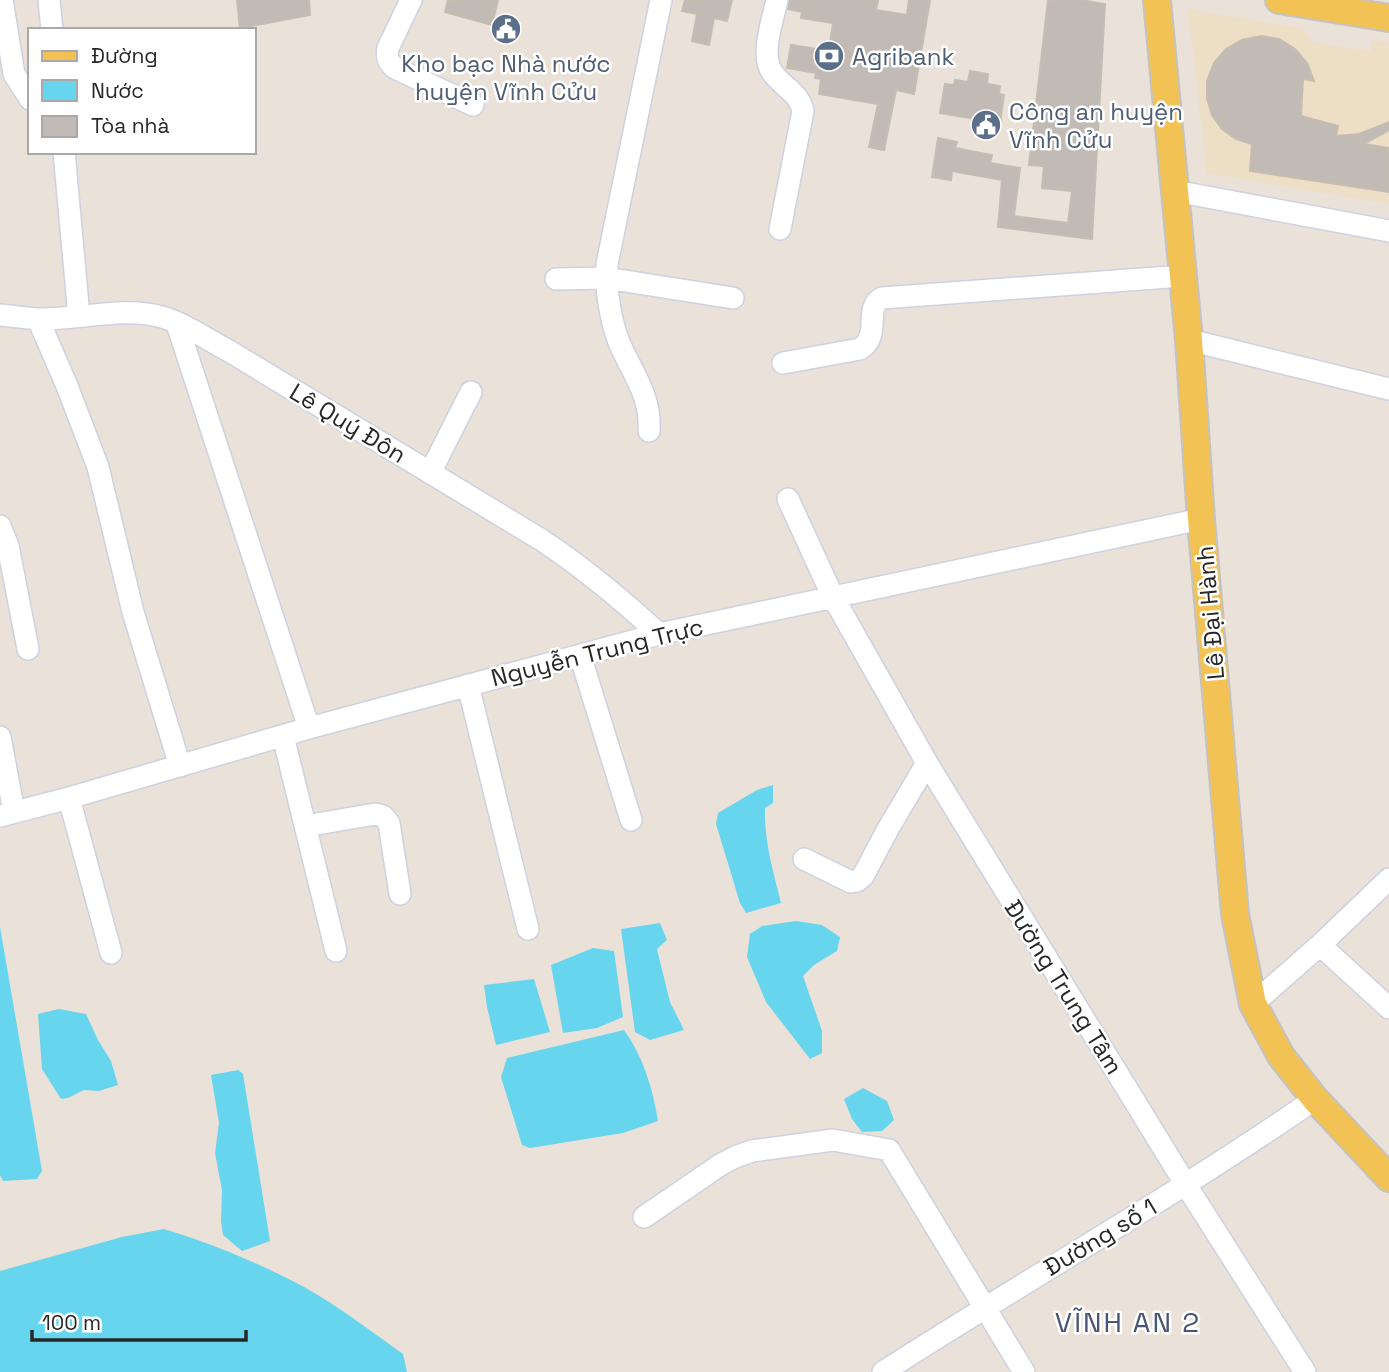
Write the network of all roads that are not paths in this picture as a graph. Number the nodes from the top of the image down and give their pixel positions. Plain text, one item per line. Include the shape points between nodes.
1 (2, 0) edge
2 (49, 0) edge
3 (411, 0) edge
4 (661, 0) edge
5 (777, 0) edge
6 (1157, 0) edge
7 (1279, 0) edge
8 (1389, 18) edge
9 (52, 28) edge
10 (28, 96) edge
11 (473, 105) dead end
12 (64, 154) edge
13 (1175, 191) junction
14 (780, 229) dead end
15 (1389, 231) edge
16 (1183, 276) junction
17 (606, 278) junction
18 (556, 279) dead end
19 (733, 298) dead end
20 (0, 315) edge
21 (79, 316) junction
22 (38, 319) junction
23 (177, 324) junction
24 (1189, 340) junction
25 (783, 363) dead end
26 (1389, 389) edge
27 (471, 392) dead end
28 (649, 431) dead end
29 (430, 473) junction
30 (788, 499) dead end
31 (1201, 519) junction
32 (0, 526) edge
33 (833, 597) junction
34 (660, 634) junction
35 (28, 649) dead end
36 (580, 654) junction
37 (468, 685) junction
38 (309, 728) junction
39 (283, 736) junction
40 (0, 737) edge
41 (927, 763) junction
42 (180, 766) junction
43 (69, 798) junction
44 (7, 814) edge
45 (631, 820) dead end
46 (305, 826) junction
47 (804, 859) dead end
48 (1389, 878) edge
49 (400, 894) dead end
50 (528, 929) dead end
51 (1320, 945) junction
52 (336, 951) dead end
53 (111, 953) dead end
54 (1253, 1004) junction
55 (1389, 1007) edge
56 (1315, 1099) junction
57 (1389, 1178) edge
58 (1186, 1185) junction
59 (644, 1217) dead end
60 (984, 1307) junction
61 (883, 1372) edge
62 (1024, 1372) edge
63 (1305, 1372) edge

1 - 10 street via 14,74
2 - 9 street
3 - 11 street via 388,48 388,62
4 - 17 street
5 - 14 street via 768,61 772,72 797,96 803,111
6 - 13 main road, Lê Đại Hành
7 - 8 main road
12 - 21 street
13 - 15 street
13 - 16 main road, Lê Đại Hành
16 - 24 main road, Lê Đại Hành
16 - 25 street via 882,298 874,305 867,345
17 - 18 street
17 - 19 street
17 - 28 street via 615,333 639,380
20 - 22 street, Lê Quý Đôn
21 - 22 street, Lê Quý Đôn
21 - 23 street, Lê Quý Đôn via 147,314
22 - 42 street via 98,467 133,612
23 - 29 street, Lê Quý Đôn
23 - 38 street
24 - 26 street
24 - 31 main road, Lê Đại Hành
27 - 29 street
29 - 34 street, Lê Quý Đôn via 572,560
30 - 33 street, Đường Trung Tâm
31 - 33 street, Nguyễn Trung Trực
31 - 54 main road, Lê Đại Hành via 1235,914
32 - 35 street
33 - 34 street, Nguyễn Trung Trực
33 - 41 street, Đường Trung Tâm
34 - 36 street, Nguyễn Trung Trực
36 - 37 street, Nguyễn Trung Trực
36 - 45 street
37 - 38 street, Nguyễn Trung Trực
37 - 50 street
38 - 39 street, Nguyễn Trung Trực
39 - 42 street, Nguyễn Trung Trực
39 - 46 street
40 - 44 street
41 - 47 street via 857,881
41 - 58 street, Đường Trung Tâm
42 - 43 street, Nguyễn Trung Trực
43 - 44 street, Nguyễn Trung Trực
43 - 53 street
46 - 49 street via 383,816 390,823
46 - 52 street
48 - 51 street
51 - 54 street
51 - 55 street
54 - 56 main road, Lê Đại Hành via 1281,1056
56 - 57 main road, Lê Đại Hành
56 - 58 street, Đường số 1
58 - 60 street, Đường số 1
58 - 63 street, Đường Trung Tâm
59 - 60 street via 720,1165 752,1151 832,1140 889,1150
60 - 61 street, Đường số 1
60 - 62 street

